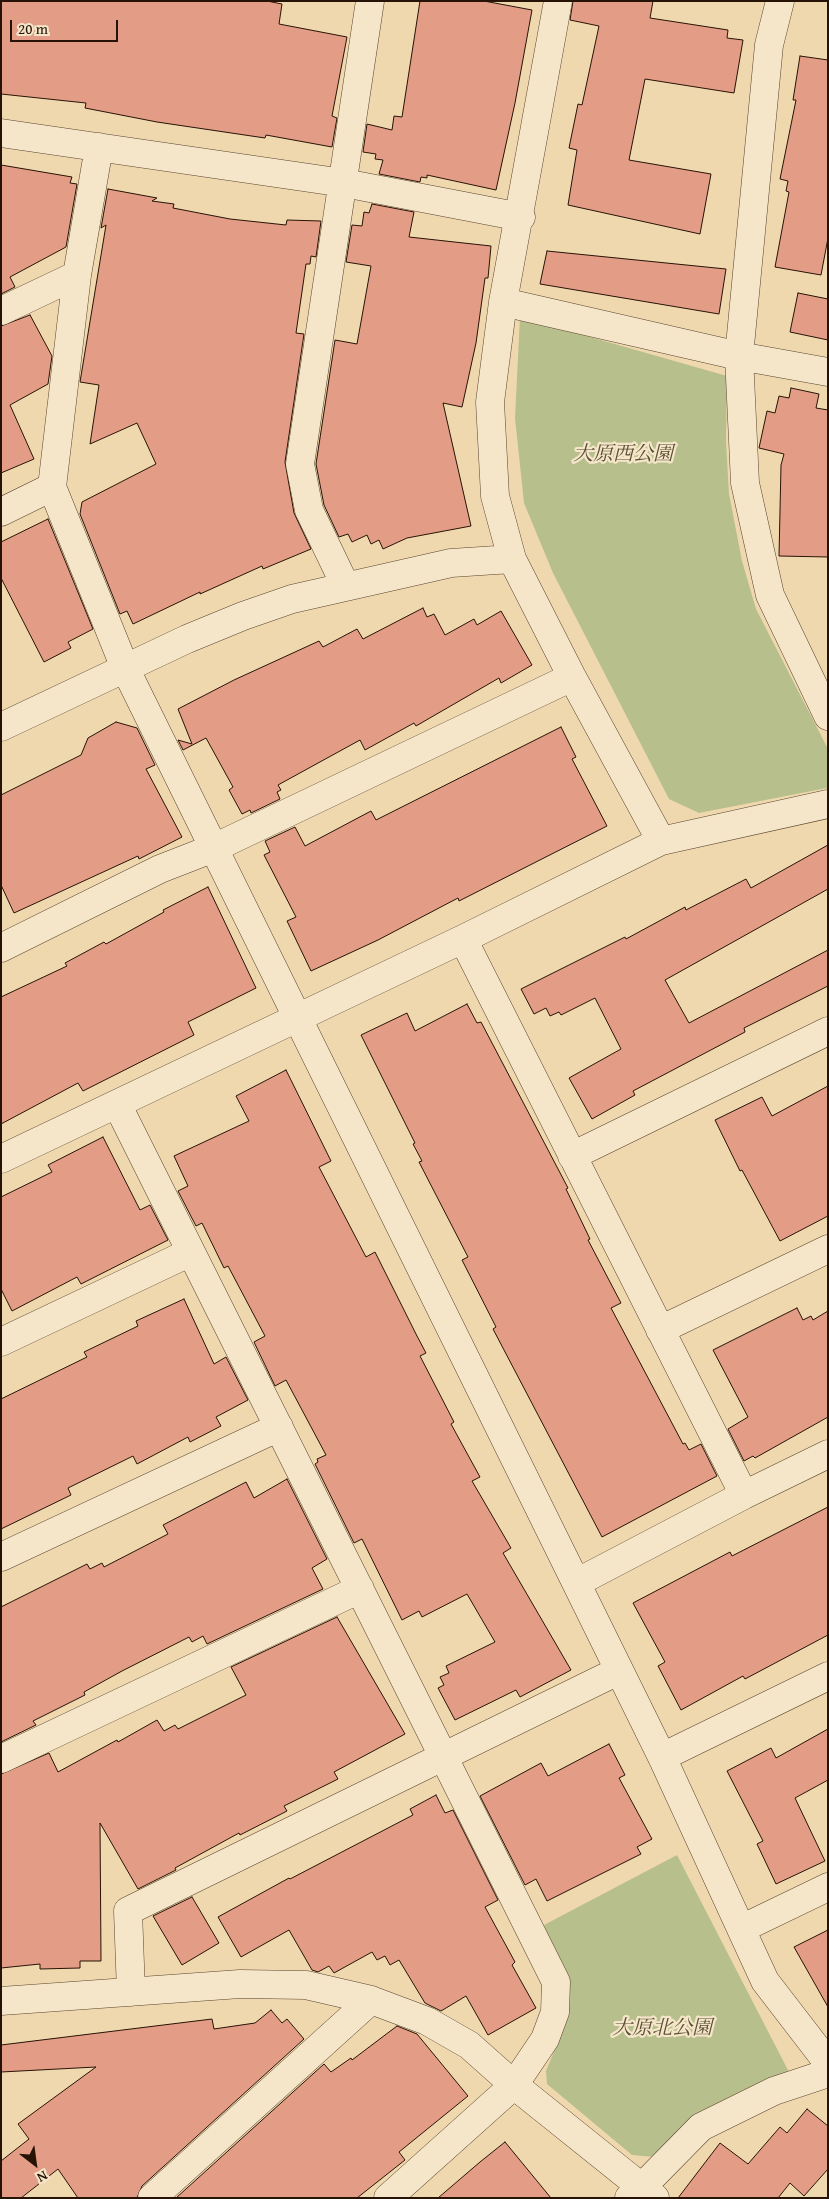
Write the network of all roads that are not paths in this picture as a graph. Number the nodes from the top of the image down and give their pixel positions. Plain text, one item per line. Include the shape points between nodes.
1 (370, 1) edge
2 (558, 1) edge
3 (780, 1) edge
4 (1, 133) edge
5 (99, 147) junction
6 (344, 183) junction
7 (521, 217) junction
8 (77, 275) junction
9 (503, 302) junction
10 (1, 311) edge
11 (739, 356) junction
12 (828, 372) edge
13 (52, 486) junction
14 (1, 512) edge
15 (512, 559) junction
16 (346, 587) junction
17 (125, 668) junction
18 (572, 677) junction
19 (828, 716) edge
20 (1, 727) edge
21 (828, 804) edge
22 (661, 841) junction
23 (214, 848) junction
24 (463, 939) junction
25 (1, 948) edge
26 (296, 1019) junction
27 (828, 1031) edge
28 (117, 1104) junction
29 (572, 1156) junction
30 (1, 1158) edge
31 (828, 1249) edge
32 (191, 1252) junction
33 (660, 1330) junction
34 (1, 1342) edge
35 (278, 1427) junction
36 (828, 1454) edge
37 (744, 1495) junction
38 (1, 1557) edge
39 (576, 1583) junction
40 (360, 1589) junction
41 (618, 1670) junction
42 (828, 1676) edge
43 (444, 1757) junction
44 (662, 1757) junction
45 (1, 1759) edge
46 (828, 1887) edge
47 (741, 1929) junction
48 (131, 1992) junction
49 (371, 2000) junction
50 (1, 2001) edge
51 (828, 2063) edge
52 (828, 2073) edge
53 (514, 2085) junction
54 (642, 2194) edge
55 (152, 2198) edge
56 (388, 2198) edge

1 - 6 street
2 - 7 street
3 - 11 street via 769,45
4 - 5 street
5 - 6 street
5 - 8 street
6 - 7 street
6 - 16 street via 300,464 309,510
7 - 9 street
8 - 10 street
8 - 13 street
9 - 11 street
9 - 15 street via 490,402 494,496
11 - 12 street
11 - 19 street via 745,483 770,596
13 - 14 street
13 - 17 street
15 - 16 street via 451,563
15 - 18 street
16 - 17 street via 292,599 243,616
17 - 20 street
17 - 23 street
18 - 22 street
18 - 23 street
21 - 22 street
22 - 24 street
23 - 25 street via 160,869
23 - 26 street
24 - 26 street
24 - 29 street
26 - 28 street
26 - 39 street
27 - 29 street
28 - 30 street
28 - 32 street
29 - 33 street
31 - 33 street
32 - 34 street
32 - 35 street
33 - 37 street
35 - 38 street
35 - 40 street
36 - 37 street
37 - 39 street
39 - 41 street
40 - 43 street
40 - 45 street
41 - 43 street
41 - 44 street
42 - 44 street
43 - 48 street via 128,1910
43 - 53 street via 556,1982 555,2012 545,2039
44 - 47 street
46 - 47 street
47 - 51 street via 765,1981
48 - 49 street via 240,1984 306,1985
48 - 50 street
49 - 53 street via 427,2021 469,2045
49 - 55 street
52 - 54 street via 774,2091 701,2127
53 - 54 street
53 - 56 street

